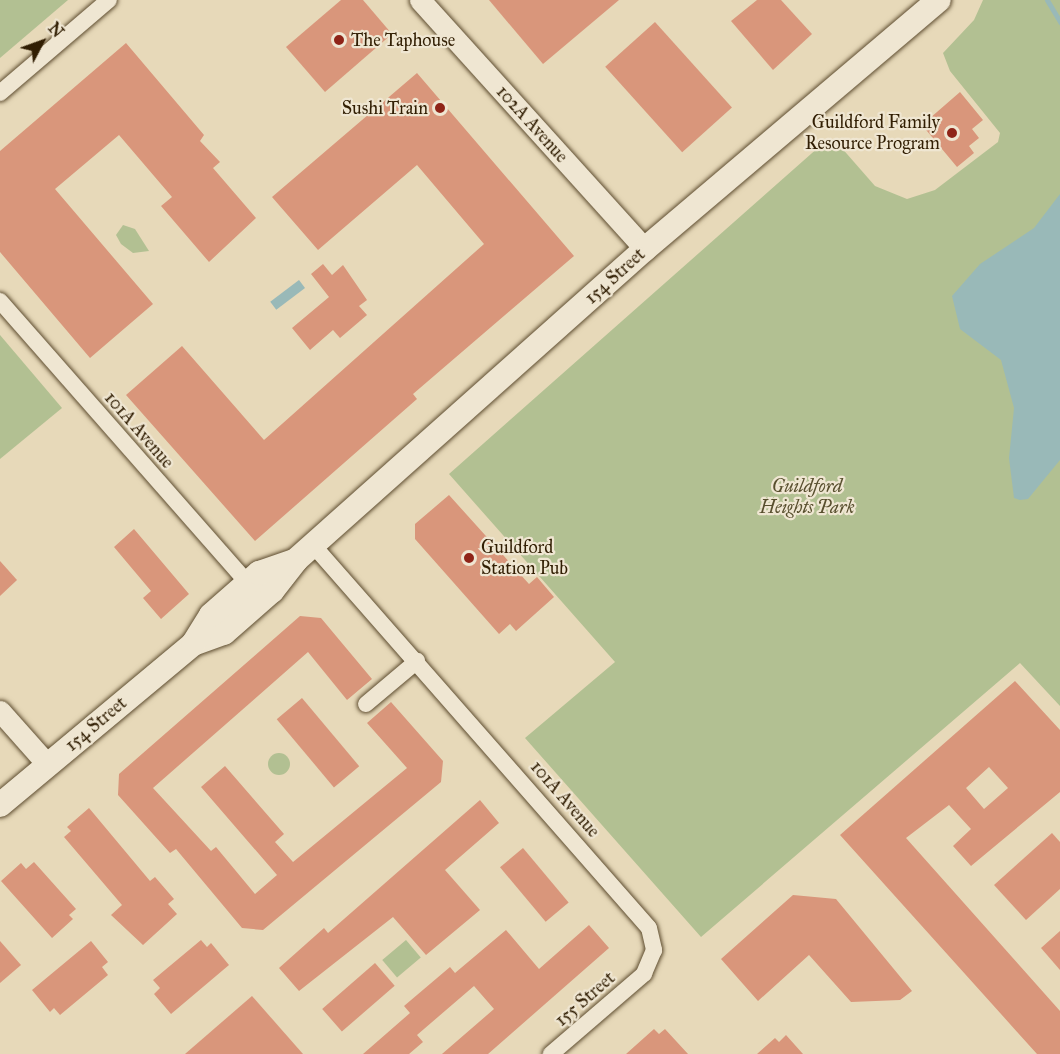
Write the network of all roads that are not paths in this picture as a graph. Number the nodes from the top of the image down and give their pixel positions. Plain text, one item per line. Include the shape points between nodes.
1 (109, 0) edge
2 (420, 0) edge
3 (939, 0) edge
4 (0, 93) edge
5 (645, 249) junction
6 (0, 301) edge
7 (305, 552) junction
8 (248, 584) junction
9 (193, 644) junction
10 (417, 661) junction
11 (366, 704) dead end
12 (0, 711) edge
13 (47, 764) junction
14 (0, 805) edge
15 (644, 974) joint
16 (551, 1054) edge

1 - 4 street
2 - 5 street, 102A Avenue
3 - 5 main road, 154 Street
5 - 7 main road, 154 Street
6 - 8 street, 101A Avenue
7 - 8 main road, 154 Street
7 - 9 main road, 154 Street via 272,591 224,633
7 - 10 street, 101A Avenue
8 - 9 main road, 154 Street via 211,615
9 - 13 main road, 154 Street
10 - 11 street
10 - 15 street, 101A Avenue via 644,920 654,941
12 - 13 street
13 - 14 main road, 154 Street
15 - 16 street, 155 Street

